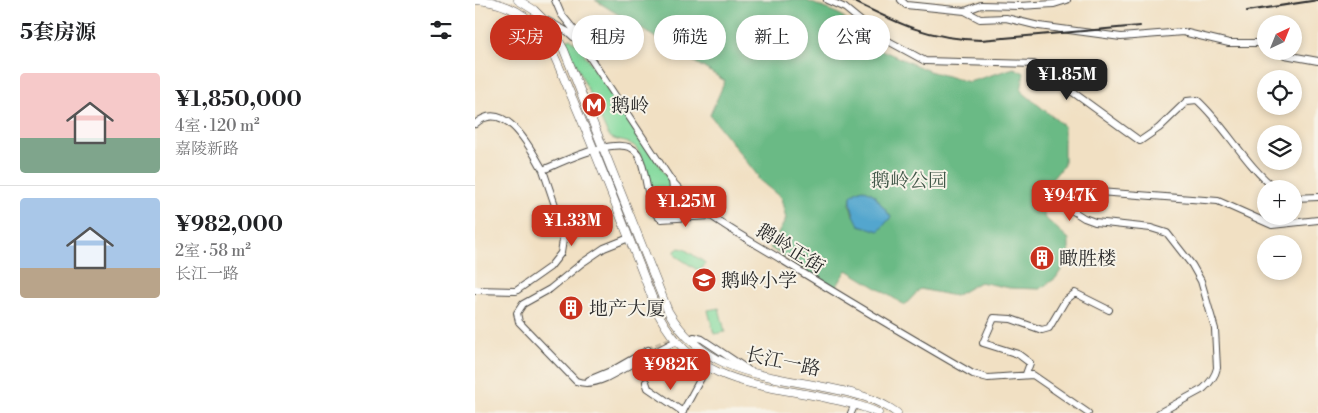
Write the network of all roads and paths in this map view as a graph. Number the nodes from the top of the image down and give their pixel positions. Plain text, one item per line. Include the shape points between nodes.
1 (475, 0) edge
2 (518, 0) edge
3 (555, 0) edge
4 (827, 0) edge
5 (901, 0) edge
6 (1067, 0) edge
7 (965, 11) junction
8 (540, 15) edge
9 (572, 27) edge
10 (1257, 43) edge
11 (562, 46) edge
12 (1303, 58) edge
13 (592, 60) edge
14 (1318, 61) edge
15 (475, 124) edge
16 (604, 147) junction
17 (594, 150) junction
18 (543, 170) junction
19 (671, 180) junction
20 (1268, 180) edge
21 (1318, 197) edge
22 (1302, 198) edge
23 (710, 216) junction
24 (661, 219) junction
25 (1318, 220) edge
26 (629, 238) junction
27 (475, 290) edge
28 (1109, 310) dead end
29 (694, 337) tunnel mouth
30 (676, 341) junction
31 (648, 350) tunnel mouth
32 (707, 367) junction
33 (752, 372) junction
34 (1026, 374) junction
35 (646, 382) dead end
36 (585, 383) junction
37 (855, 404) junction
38 (682, 412) edge
39 (851, 413) edge
40 (878, 413) edge
41 (897, 413) edge
42 (1088, 413) edge
43 (1159, 413) edge

1 - 17 main road, 长江一路 via 506,7 527,19 542,35
2 - 8 main road, 长江一路
3 - 9 street
4 - 20 street via 845,8 879,36 925,61 1034,64 1140,141 1187,101 1197,100
5 - 7 street via 906,5
6 - 7 street via 1054,4 981,6
7 - 10 street via 980,19 1006,18 1039,26 1121,37 1183,32 1229,43
11 - 16 main road, 长江一路
12 - 14 street
13 - 19 street, 鹅岭正街
15 - 18 street via 491,117 504,119 522,134
16 - 17 street
16 - 24 street via 629,146 638,154 652,206
16 - 33 main road, 长江一路 via 674,321 700,350 723,363
17 - 18 street
17 - 26 main road, 长江一路
18 - 27 street via 560,220 561,253 550,267 516,291
19 - 23 street, 鹅岭正街
19 - 24 street via 673,194 669,211
21 - 22 street
23 - 24 street
23 - 34 street, 鹅岭正街 via 973,374 988,378
25 - 43 street via 1272,225 1218,201 1077,192 1072,199 1073,211 1084,218 1167,233 1201,280 1215,328 1217,368 1203,389
26 - 30 main road, 长江一路 via 659,315
26 - 36 street via 604,248 550,289 523,304 517,313 519,322 576,381
28 - 34 street via 1075,294 1065,301 1049,328 1043,330 1011,319 994,318 983,343 1018,354 1030,363
29 - 33 street
30 - 32 main road, 长江一路
30 - 36 street via 614,375
31 - 36 street
32 - 37 main road, 长江一路 via 733,379
32 - 38 street
33 - 41 main road, 长江一路 via 852,392
34 - 42 street via 1039,378
35 - 38 street via 648,388
37 - 39 street
37 - 40 main road, 长江一路

